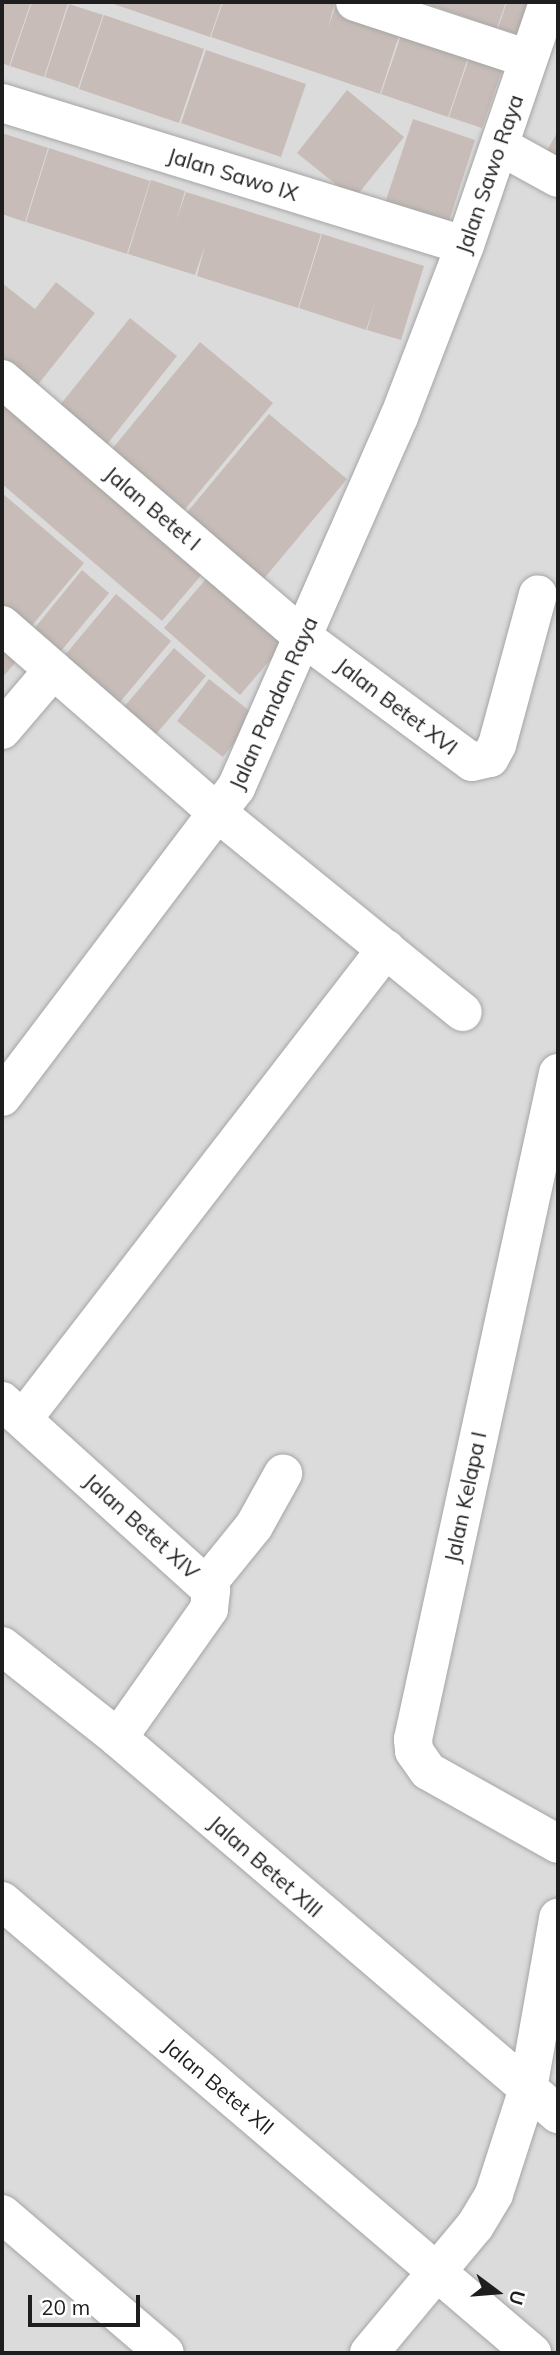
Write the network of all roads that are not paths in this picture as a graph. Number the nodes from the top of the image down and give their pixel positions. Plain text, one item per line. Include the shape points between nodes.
1 (355, 2) edge
2 (548, 2) edge
3 (528, 59) junction
4 (2, 103) edge
5 (500, 146) junction
6 (558, 178) edge
7 (465, 245) junction
8 (2, 379) edge
9 (399, 417) joint
10 (538, 594) dead end
11 (2, 625) edge
12 (303, 637) junction
13 (53, 670) junction
14 (2, 730) edge
15 (219, 814) junction
16 (386, 949) junction
17 (463, 1012) dead end
18 (556, 1093) edge
19 (2, 1097) edge
20 (12, 1410) edge
21 (283, 1474) dead end
22 (207, 1584) junction
23 (2, 1646) edge
24 (118, 1738) junction
25 (558, 1844) edge
26 (2, 1901) edge
27 (558, 1918) edge
28 (528, 2088) junction
29 (558, 2114) edge
30 (2, 2214) edge
31 (437, 2271) junction
32 (165, 2353) edge
33 (369, 2353) edge
34 (532, 2353) edge

1 - 3 street
2 - 3 street, Jalan Sawo Raya
3 - 5 street, Jalan Sawo Raya
4 - 7 street, Jalan Sawo IX
5 - 6 street
5 - 7 street, Jalan Sawo Raya
7 - 9 street, Jalan Sawo Raya
8 - 12 street, Jalan Betet I
9 - 12 street, Jalan Pandan Raya
10 - 12 street, Jalan Betet XVI via 497,745 482,763 472,762
11 - 13 street
12 - 15 street, Jalan Pandan Raya via 274,708
13 - 14 street
13 - 15 street
15 - 16 street
15 - 19 street, Jalan Pandan Raya
16 - 17 street
16 - 20 street
18 - 25 street, Jalan Kelapa I via 413,1739 414,1751 428,1771
20 - 22 street, Jalan Betet XIV
21 - 22 street via 254,1526
22 - 24 street, Jalan Betet XIV via 213,1595 209,1609
23 - 24 street, Jalan Betet XIII
24 - 28 street, Jalan Betet XIII
26 - 31 street, Jalan Betet XII
27 - 28 street
28 - 29 street, Jalan Betet XIII
28 - 31 street via 494,2194
30 - 32 street
31 - 33 street
31 - 34 street, Jalan Betet XII

